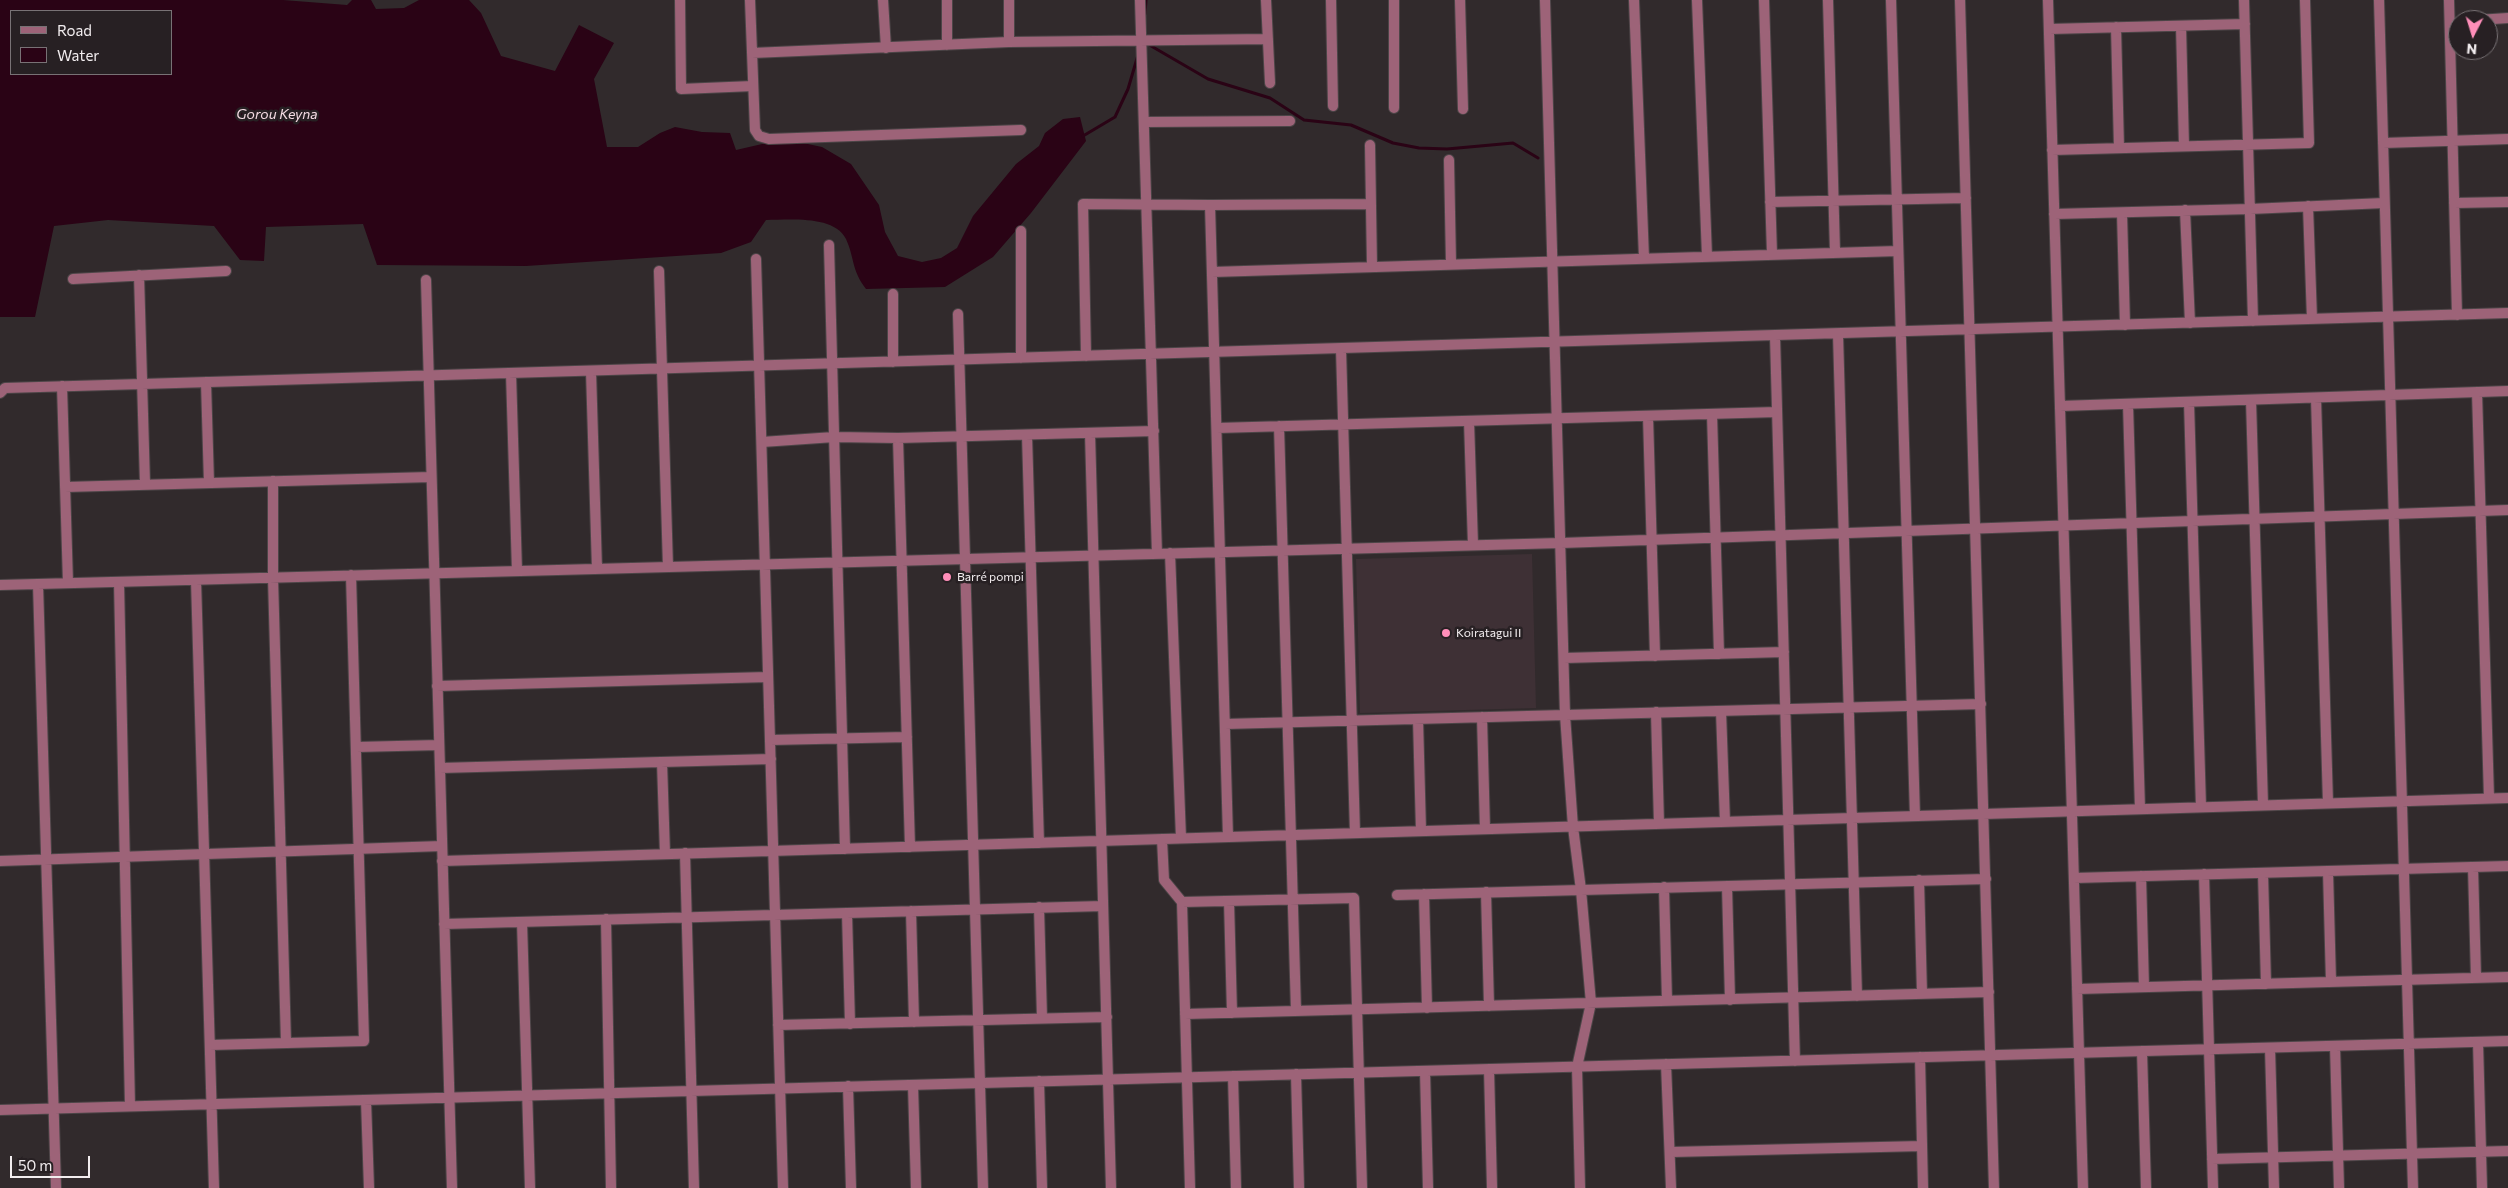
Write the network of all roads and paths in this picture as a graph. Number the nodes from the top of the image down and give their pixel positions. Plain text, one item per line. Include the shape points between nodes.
1 (680, 0) edge
2 (750, 0) edge
3 (883, 0) edge
4 (947, 0) edge
5 (1009, 0) edge
6 (1140, 0) edge
7 (1266, 0) edge
8 (1331, 0) edge
9 (1394, 0) edge
10 (1460, 0) edge
11 (1545, 0) edge
12 (1634, 0) edge
13 (1697, 0) edge
14 (1764, 0) edge
15 (1828, 0) edge
16 (1891, 0) edge
17 (1960, 0) edge
18 (2048, 0) edge
19 (2244, 0) edge
20 (2305, 0) edge
21 (2379, 0) edge
22 (2245, 24) junction
23 (2181, 26) junction
24 (2116, 27) junction
25 (2049, 29) junction
26 (1268, 39) junction
27 (1142, 41) junction
28 (1009, 42) junction
29 (947, 45) junction
30 (886, 48) junction
31 (752, 53) junction
32 (2454, 60) edge
33 (1270, 84) dead end
34 (753, 86) junction
35 (1333, 106) dead end
36 (1394, 108) dead end
37 (1462, 109) dead end
38 (1144, 122) junction
39 (1290, 122) dead end
40 (1021, 130) dead end
41 (2508, 139) edge
42 (2453, 140) junction
43 (2383, 143) junction
44 (2248, 144) junction
45 (1370, 145) dead end
46 (2184, 146) junction
47 (2119, 148) junction
48 (2052, 150) junction
49 (1449, 160) dead end
50 (1966, 198) junction
51 (1897, 200) junction
52 (1833, 201) junction
53 (1770, 202) junction
54 (2508, 202) edge
55 (2384, 203) junction
56 (2454, 203) junction
57 (1145, 204) junction
58 (1371, 204) junction
59 (1210, 205) junction
60 (2308, 206) junction
61 (2250, 209) junction
62 (2186, 210) junction
63 (2122, 213) junction
64 (2054, 214) junction
65 (1021, 231) dead end
66 (829, 245) dead end
67 (1898, 251) junction
68 (1835, 252) junction
69 (1772, 254) junction
70 (1707, 256) junction
71 (1644, 258) junction
72 (756, 259) dead end
73 (1552, 261) junction
74 (1451, 264) junction
75 (1372, 267) junction
76 (226, 271) dead end
77 (659, 271) dead end
78 (1212, 272) junction
79 (139, 275) junction
80 (73, 279) dead end
81 (426, 280) dead end
82 (893, 294) dead end
83 (2508, 313) edge
84 (958, 314) dead end
85 (2457, 315) junction
86 (2388, 317) junction
87 (2312, 319) junction
88 (2253, 321) junction
89 (2190, 323) junction
90 (2125, 325) junction
91 (2058, 327) junction
92 (1970, 330) junction
93 (1901, 332) junction
94 (1838, 334) junction
95 (1775, 336) junction
96 (1555, 343) junction
97 (1341, 349) junction
98 (1214, 352) junction
99 (1150, 354) junction
100 (1086, 356) junction
101 (1021, 358) junction
102 (959, 360) junction
103 (892, 362) junction
104 (832, 364) junction
105 (760, 366) junction
106 (662, 368) junction
107 (591, 371) junction
108 (511, 373) junction
109 (428, 375) junction
110 (206, 382) junction
111 (142, 384) junction
112 (62, 386) junction
113 (2508, 391) edge
114 (0, 392) edge
115 (2477, 392) junction
116 (2390, 395) junction
117 (2316, 398) junction
118 (2251, 400) junction
119 (2189, 402) junction
120 (2128, 404) junction
121 (2060, 406) junction
122 (1777, 412) junction
123 (1712, 414) junction
124 (1648, 416) junction
125 (1557, 418) junction
126 (1469, 421) junction
127 (1343, 424) junction
128 (1279, 426) junction
129 (1217, 428) junction
130 (1154, 431) junction
131 (1090, 433) junction
132 (1027, 435) junction
133 (834, 437) junction
134 (962, 437) junction
135 (898, 438) junction
136 (762, 442) junction
137 (431, 477) junction
138 (273, 481) junction
139 (210, 483) junction
140 (145, 484) junction
141 (65, 487) junction
142 (2508, 510) edge
143 (2480, 511) junction
144 (2393, 514) junction
145 (2319, 517) junction
146 (2255, 519) junction
147 (2192, 521) junction
148 (2132, 523) junction
149 (2064, 525) junction
150 (1976, 528) junction
151 (1906, 531) junction
152 (1844, 533) junction
153 (1780, 535) junction
154 (1716, 537) junction
155 (1652, 539) junction
156 (1560, 542) junction
157 (1473, 545) junction
158 (1346, 548) junction
159 (1282, 550) junction
160 (1220, 552) junction
161 (1170, 553) junction
162 (1157, 554) junction
163 (1093, 555) junction
164 (1030, 557) junction
165 (965, 559) junction
166 (902, 560) junction
167 (837, 562) junction
168 (765, 564) junction
169 (668, 567) junction
170 (597, 569) junction
171 (517, 571) junction
172 (434, 573) junction
173 (351, 576) junction
174 (273, 578) junction
175 (196, 580) junction
176 (119, 582) junction
177 (68, 583) junction
178 (38, 584) junction
179 (0, 585) edge
180 (1784, 652) junction
181 (1719, 654) junction
182 (1655, 656) junction
183 (1564, 658) junction
184 (768, 677) junction
185 (437, 686) junction
186 (1980, 704) junction
187 (1912, 706) junction
188 (1849, 707) junction
189 (1785, 709) junction
190 (1721, 711) junction
191 (1656, 712) junction
192 (1565, 715) junction
193 (1482, 717) junction
194 (1418, 719) junction
195 (1351, 721) junction
196 (1287, 722) junction
197 (1225, 724) junction
198 (907, 737) junction
199 (842, 738) junction
200 (770, 740) junction
201 (439, 745) junction
202 (356, 747) junction
203 (771, 759) junction
204 (662, 762) junction
205 (440, 768) junction
206 (2489, 798) junction
207 (2508, 798) edge
208 (2402, 801) junction
209 (2328, 803) junction
210 (2263, 805) junction
211 (2200, 807) junction
212 (2140, 809) junction
213 (2072, 811) junction
214 (1984, 814) junction
215 (1915, 816) junction
216 (1852, 818) junction
217 (1789, 820) junction
218 (1725, 822) junction
219 (1660, 824) junction
220 (1573, 827) junction
221 (1485, 829) junction
222 (1421, 831) junction
223 (1355, 833) junction
224 (1290, 835) junction
225 (1228, 837) junction
226 (1181, 838) junction
227 (1162, 839) junction
228 (1102, 841) junction
229 (1038, 842) junction
230 (973, 844) junction
231 (442, 846) junction
232 (910, 847) junction
233 (845, 848) junction
234 (359, 849) junction
235 (280, 851) junction
236 (774, 851) junction
237 (685, 853) junction
238 (204, 854) junction
239 (665, 854) junction
240 (124, 856) junction
241 (46, 859) junction
242 (0, 861) edge
243 (442, 861) junction
244 (2508, 866) edge
245 (2473, 867) junction
246 (2404, 869) junction
247 (2328, 871) junction
248 (2263, 872) junction
249 (2204, 874) junction
250 (2141, 876) junction
251 (2074, 878) junction
252 (1986, 879) junction
253 (1919, 880) junction
254 (1854, 882) junction
255 (1790, 884) junction
256 (1727, 886) junction
257 (1664, 888) junction
258 (1581, 890) junction
259 (1486, 892) junction
260 (1424, 894) junction
261 (1398, 895) dead end
262 (1292, 900) junction
263 (1228, 901) junction
264 (1182, 902) junction
265 (1103, 906) junction
266 (1039, 907) junction
267 (975, 909) junction
268 (910, 911) junction
269 (847, 913) junction
270 (775, 915) junction
271 (687, 917) junction
272 (606, 919) junction
273 (522, 922) junction
274 (444, 924) junction
275 (2508, 977) edge
276 (2476, 978) junction
277 (2407, 980) junction
278 (2331, 982) junction
279 (2266, 984) junction
280 (2207, 985) junction
281 (2144, 987) junction
282 (2077, 989) junction
283 (1989, 992) junction
284 (1922, 994) junction
285 (1857, 996) junction
286 (1794, 998) junction
287 (1730, 1000) junction
288 (1667, 1001) junction
289 (1591, 1003) junction
290 (1489, 1006) junction
291 (1427, 1008) junction
292 (1357, 1010) junction
293 (1296, 1011) junction
294 (1232, 1013) junction
295 (1185, 1014) junction
296 (1106, 1016) junction
297 (1042, 1018) junction
298 (978, 1020) junction
299 (914, 1022) junction
300 (850, 1024) junction
301 (778, 1026) junction
302 (2508, 1041) edge
303 (2478, 1042) junction
304 (286, 1043) junction
305 (2409, 1044) junction
306 (210, 1045) junction
307 (2335, 1046) junction
308 (2270, 1048) junction
309 (2209, 1049) junction
310 (2142, 1051) junction
311 (2079, 1053) junction
312 (1991, 1055) junction
313 (1920, 1057) junction
314 (1796, 1061) junction
315 (1666, 1064) junction
316 (1577, 1067) junction
317 (1489, 1069) junction
318 (1425, 1071) junction
319 (1359, 1072) junction
320 (1296, 1074) junction
321 (1232, 1076) junction
322 (1187, 1077) junction
323 (1108, 1079) junction
324 (1039, 1081) junction
325 (980, 1083) junction
326 (913, 1085) junction
327 (848, 1086) junction
328 (780, 1088) junction
329 (692, 1091) junction
330 (609, 1093) junction
331 (527, 1095) junction
332 (449, 1097) junction
333 (366, 1100) junction
334 (212, 1104) junction
335 (130, 1106) junction
336 (53, 1108) junction
337 (0, 1110) edge
338 (1922, 1146) junction
339 (2508, 1151) edge
340 (1671, 1152) junction
341 (2481, 1152) junction
342 (2412, 1154) junction
343 (2338, 1156) junction
344 (2273, 1157) junction
345 (2212, 1159) junction
346 (56, 1188) edge
347 (214, 1188) edge
348 (369, 1188) edge
349 (452, 1188) edge
350 (530, 1188) edge
351 (611, 1188) edge
352 (694, 1188) edge
353 (783, 1188) edge
354 (851, 1188) edge
355 (916, 1188) edge
356 (983, 1188) edge
357 (1042, 1188) edge
358 (1112, 1188) edge
359 (1190, 1188) edge
360 (1236, 1188) edge
361 (1299, 1188) edge
362 (1362, 1188) edge
363 (1428, 1188) edge
364 (1492, 1188) edge
365 (1580, 1188) edge
366 (1671, 1188) edge
367 (1923, 1188) edge
368 (1994, 1188) edge
369 (2083, 1188) edge
370 (2146, 1188) edge
371 (2213, 1188) edge
372 (2274, 1188) edge
373 (2339, 1188) edge
374 (2413, 1188) edge
375 (2482, 1188) edge

1 - 34 street via 681,89
2 - 31 street
3 - 30 street
4 - 29 street
5 - 28 street
6 - 27 street
7 - 26 street
8 - 35 street
9 - 36 street
10 - 37 street
11 - 73 street
12 - 71 street
13 - 70 street
14 - 53 street
15 - 52 street
16 - 51 street
17 - 50 street
18 - 25 street
19 - 22 street
20 - 44 street via 2309,143
21 - 43 street
22 - 23 street
22 - 44 street
23 - 24 street
23 - 46 street
24 - 25 street
24 - 47 street
25 - 48 street
26 - 27 street
26 - 33 street
27 - 28 street
27 - 38 street
28 - 29 street
29 - 30 street
30 - 31 street
31 - 34 street
32 - 42 street
34 - 40 street via 754,130 759,136 769,139
38 - 39 street
38 - 57 street
41 - 42 street
42 - 43 street
42 - 56 street
43 - 55 street
44 - 46 street
44 - 61 street
45 - 58 street
46 - 47 street
47 - 48 street
48 - 64 street
49 - 74 street
50 - 51 street
50 - 92 street
51 - 52 street
51 - 67 street
52 - 53 street
52 - 68 street
53 - 69 street
54 - 56 street
55 - 60 street
55 - 86 street
56 - 85 street
57 - 59 street
57 - 99 street
57 - 100 street via 1083,204
58 - 59 street
58 - 75 street
59 - 78 street
60 - 61 street
60 - 87 street
61 - 62 street
61 - 88 street
62 - 63 street
62 - 89 street
63 - 64 street
63 - 90 street
64 - 91 street
65 - 101 street
66 - 104 street
67 - 68 street
67 - 93 street
68 - 69 street
69 - 70 street
70 - 71 street
71 - 73 street
72 - 105 street
73 - 74 street
73 - 96 street
74 - 75 street
75 - 78 street
76 - 79 street
77 - 106 street
78 - 98 street
79 - 80 street
79 - 111 street
81 - 109 street
82 - 103 street
83 - 85 street
84 - 102 street
85 - 86 street
86 - 87 street
86 - 116 street
87 - 88 street
88 - 89 street
89 - 90 street
90 - 91 street
91 - 92 street
91 - 121 street
92 - 93 street
92 - 150 street
93 - 94 street
93 - 151 street
94 - 95 street
94 - 152 street
95 - 96 street
95 - 122 street
96 - 97 street
96 - 125 street
97 - 98 street
97 - 127 street
98 - 99 street
98 - 129 street
99 - 100 street
99 - 130 street
100 - 101 street
101 - 102 street
102 - 103 street
102 - 134 street
103 - 104 street
104 - 105 street
104 - 133 street
105 - 106 street
105 - 136 street
106 - 107 street
106 - 169 street
107 - 108 street
107 - 170 street
108 - 109 street
108 - 171 street
109 - 110 street
109 - 137 street
110 - 111 street
110 - 139 street
111 - 112 street
111 - 140 street
112 - 114 street via 5,388
112 - 141 street
113 - 115 street
115 - 116 street
115 - 143 street
116 - 117 street
116 - 144 street
117 - 118 street
117 - 145 street
118 - 119 street
118 - 146 street
119 - 120 street
119 - 147 street
120 - 121 street
120 - 148 street
121 - 149 street
122 - 123 street
122 - 153 street
123 - 124 street
123 - 154 street
124 - 125 street
124 - 155 street
125 - 126 street
125 - 156 street
126 - 127 street
126 - 157 street
127 - 128 street
127 - 158 street
128 - 129 street
128 - 159 street
129 - 160 street
130 - 131 street
130 - 162 street
131 - 132 street
131 - 163 street
132 - 134 street
132 - 164 street
133 - 135 street
133 - 136 street
133 - 167 street
134 - 135 street
134 - 165 street
135 - 166 street
136 - 168 street
137 - 138 street
137 - 172 street
138 - 139 street
138 - 174 street
139 - 140 street
140 - 141 street
141 - 177 street
142 - 143 street
143 - 144 street
143 - 206 street
144 - 145 street
144 - 208 street
145 - 146 street
145 - 209 street
146 - 147 street
146 - 210 street
147 - 148 street
147 - 211 street
148 - 149 street
148 - 212 street
149 - 150 street
149 - 213 street
150 - 151 street
150 - 186 street
151 - 152 street
151 - 187 street
152 - 153 street
152 - 188 street
153 - 154 street
153 - 180 street
154 - 155 street
154 - 181 street
155 - 156 street
155 - 182 street
156 - 157 street
156 - 183 street
157 - 158 street
158 - 159 street
158 - 195 street
159 - 160 street
159 - 196 street
160 - 161 street
160 - 197 street
161 - 162 street
161 - 226 street
162 - 163 street
163 - 164 street
163 - 228 street
164 - 165 street
164 - 229 street
165 - 166 street
165 - 230 street
166 - 167 street
166 - 198 street
167 - 168 street
167 - 199 street
168 - 169 street
168 - 184 street
169 - 170 street
170 - 171 street
171 - 172 street
172 - 173 street
172 - 185 street
173 - 174 street
173 - 202 street
174 - 175 street
174 - 235 street
175 - 176 street
175 - 238 street
176 - 177 street
176 - 240 street
177 - 178 street
178 - 179 street
178 - 241 street
180 - 181 street
180 - 189 street
181 - 182 street
182 - 183 street
183 - 192 street
184 - 185 street
184 - 200 street
185 - 201 street
186 - 187 street
186 - 214 street
187 - 188 street
187 - 215 street
188 - 189 street
188 - 216 street
189 - 190 street
189 - 217 street
190 - 191 street
190 - 218 street
191 - 192 street
191 - 219 street
192 - 193 street
192 - 220 street
193 - 194 street
193 - 221 street
194 - 195 street
194 - 222 street
195 - 196 street
195 - 223 street
196 - 197 street
196 - 224 street
197 - 225 street
198 - 199 street
198 - 232 street
199 - 200 street
199 - 233 street
200 - 203 street
201 - 202 street
201 - 205 street
202 - 234 street
203 - 204 street
203 - 236 street
204 - 205 street
204 - 239 street
205 - 231 street
206 - 207 street
206 - 208 street
208 - 209 street
208 - 246 street
209 - 210 street
210 - 211 street
211 - 212 street
212 - 213 street
213 - 214 street
213 - 251 street
214 - 215 street
214 - 252 street
215 - 216 street
216 - 217 street
216 - 254 street
217 - 218 street
217 - 255 street
218 - 219 street
219 - 220 street
220 - 221 street
220 - 258 street
221 - 222 street
222 - 223 street
223 - 224 street
224 - 225 street
224 - 262 street
225 - 226 street
226 - 227 street
227 - 228 street
227 - 264 street via 1164,880
228 - 229 street
228 - 265 street
229 - 230 street
230 - 232 street
230 - 267 street
231 - 234 street
231 - 243 street
232 - 233 street
233 - 236 street
234 - 235 street
234 - 304 street via 364,1041
235 - 238 street
235 - 304 street
236 - 237 street
236 - 270 street
237 - 239 street
237 - 271 street
238 - 240 street
238 - 306 street
239 - 243 street
240 - 241 street
240 - 335 street
241 - 242 street
241 - 336 street
243 - 274 street
244 - 245 street
245 - 246 street
245 - 276 street
246 - 247 street
246 - 277 street
247 - 248 street
247 - 278 street
248 - 249 street
248 - 279 street
249 - 250 street
249 - 280 street
250 - 251 street
250 - 281 street
251 - 282 street
252 - 253 street
252 - 283 street
253 - 254 street
253 - 284 street
254 - 255 street
254 - 285 street
255 - 256 street
255 - 286 street
256 - 257 street
256 - 287 street
257 - 258 street
257 - 288 street
258 - 259 street
258 - 289 street
259 - 260 street
259 - 290 street
260 - 261 street
260 - 291 street
262 - 263 street
262 - 292 street via 1354,898
262 - 293 street
263 - 264 street
263 - 294 street
264 - 295 street
265 - 266 street
265 - 296 street
266 - 267 street
266 - 297 street
267 - 268 street
267 - 298 street
268 - 269 street
268 - 299 street
269 - 270 street
269 - 300 street
270 - 271 street
270 - 301 street
271 - 272 street
271 - 329 street
272 - 273 street
272 - 330 street
273 - 274 street
273 - 331 street
274 - 332 street
275 - 276 street
276 - 277 street
277 - 278 street
277 - 305 street
278 - 279 street
279 - 280 street
280 - 281 street
280 - 309 street
281 - 282 street
282 - 311 street
283 - 284 street
283 - 312 street
284 - 285 street
285 - 286 street
286 - 287 street
286 - 314 street
287 - 288 street
288 - 289 street
289 - 290 street
289 - 316 street
290 - 291 street
291 - 292 street
292 - 293 street
292 - 319 street
293 - 294 street
294 - 295 street
295 - 322 street
296 - 297 street
296 - 323 street
297 - 298 street
298 - 299 street
298 - 325 street
299 - 300 street
300 - 301 street
301 - 328 street
302 - 303 street
303 - 305 street
303 - 341 street
304 - 306 street
305 - 307 street
305 - 342 street
306 - 334 street
307 - 308 street
307 - 343 street
308 - 309 street
308 - 344 street
309 - 310 street
309 - 345 street
310 - 311 street
310 - 370 street
311 - 312 street
311 - 369 street
312 - 313 street
312 - 368 street
313 - 314 street
313 - 338 street
314 - 315 street
315 - 316 street
315 - 340 street
316 - 317 street
316 - 365 street
317 - 318 street
317 - 364 street
318 - 319 street
318 - 363 street
319 - 320 street
319 - 362 street
320 - 321 street
320 - 361 street
321 - 322 street
321 - 360 street
322 - 323 street
322 - 359 street
323 - 324 street
323 - 358 street
324 - 325 street
324 - 357 street
325 - 326 street
325 - 356 street
326 - 327 street
326 - 355 street
327 - 328 street
327 - 354 street
328 - 329 street
328 - 353 street
329 - 330 street
329 - 352 street
330 - 331 street
330 - 351 street
331 - 332 street
331 - 350 street
332 - 333 street
332 - 349 street
333 - 334 street
333 - 348 street
334 - 335 street
334 - 347 street
335 - 336 street
336 - 337 street
336 - 346 street
338 - 340 street
338 - 367 street
339 - 341 street
340 - 366 street
341 - 342 street
341 - 375 street
342 - 343 street
342 - 374 street
343 - 344 street
343 - 373 street
344 - 345 street
344 - 372 street
345 - 371 street

